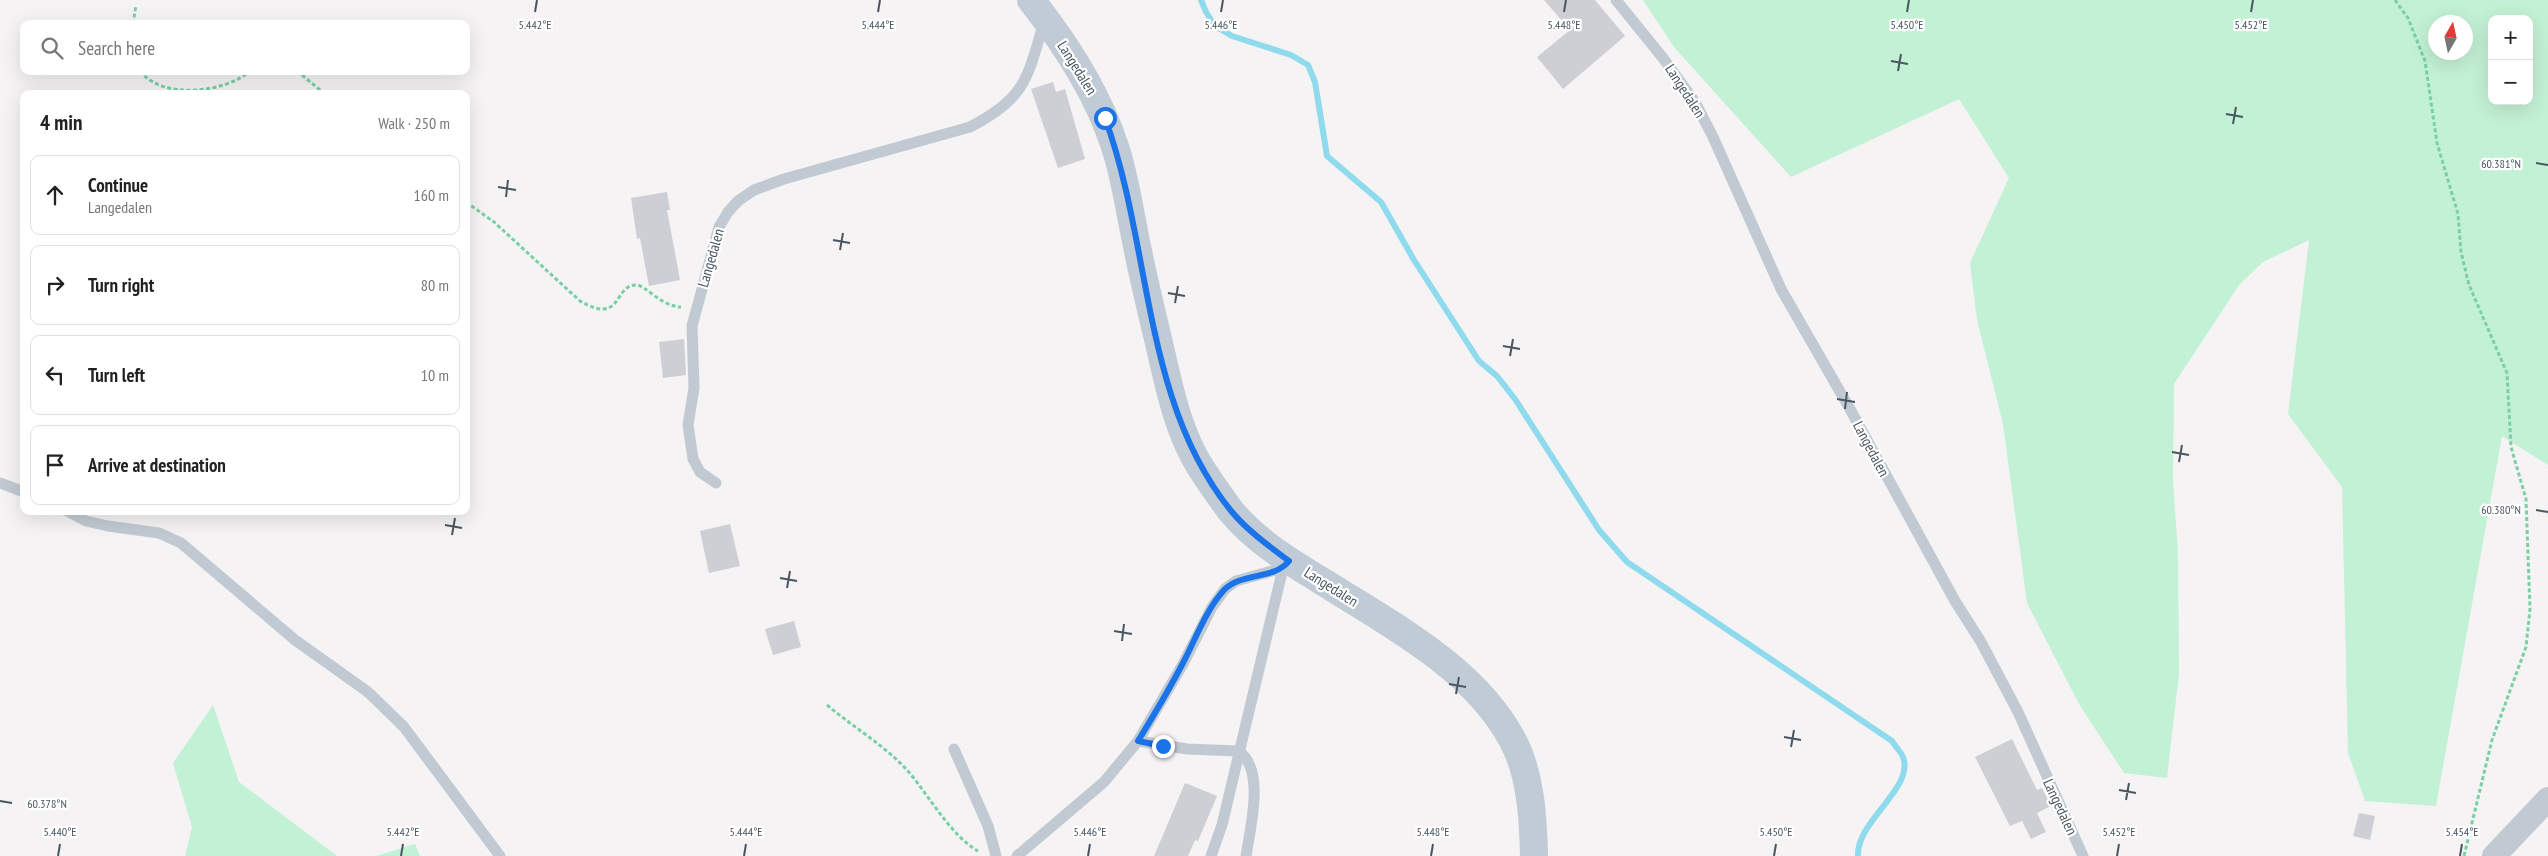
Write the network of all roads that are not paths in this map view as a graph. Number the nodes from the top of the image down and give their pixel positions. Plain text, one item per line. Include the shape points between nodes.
1 (1616, 0) edge
2 (1038, 9) edge
3 (716, 483) dead end
4 (0, 484) edge
5 (20, 491) edge
6 (75, 515) edge
7 (1286, 565) junction
8 (1138, 741) junction
9 (954, 750) dead end
10 (1238, 750) junction
11 (2548, 799) edge
12 (991, 855) edge
13 (500, 856) edge
14 (1017, 856) edge
15 (1211, 856) edge
16 (1246, 856) edge
17 (1534, 856) edge
18 (2083, 856) edge
19 (2494, 856) edge

1 - 18 lane, Langedalen via 1663,58 1699,111 1781,289 1981,642 2018,712
2 - 3 lane, Langedalen via 1031,66 1012,101 997,113 970,127 784,178 754,190 738,201 719,227 692,326 694,388 688,425 695,465
2 - 7 main road, Langedalen via 1098,102 1115,146 1168,382 1195,457 1232,512
4 - 5 lane
6 - 13 lane via 108,526 159,533 181,543 295,640 341,671 404,728
7 - 8 lane via 1236,581 1225,589
7 - 10 lane
7 - 17 main road, Langedalen via 1417,642 1480,695 1513,741 1524,769 1530,799
8 - 10 lane via 1186,749
8 - 14 lane via 1104,782
9 - 12 lane via 988,826
10 - 15 lane via 1222,824
10 - 16 lane via 1250,764 1253,775 1254,795
11 - 19 street

